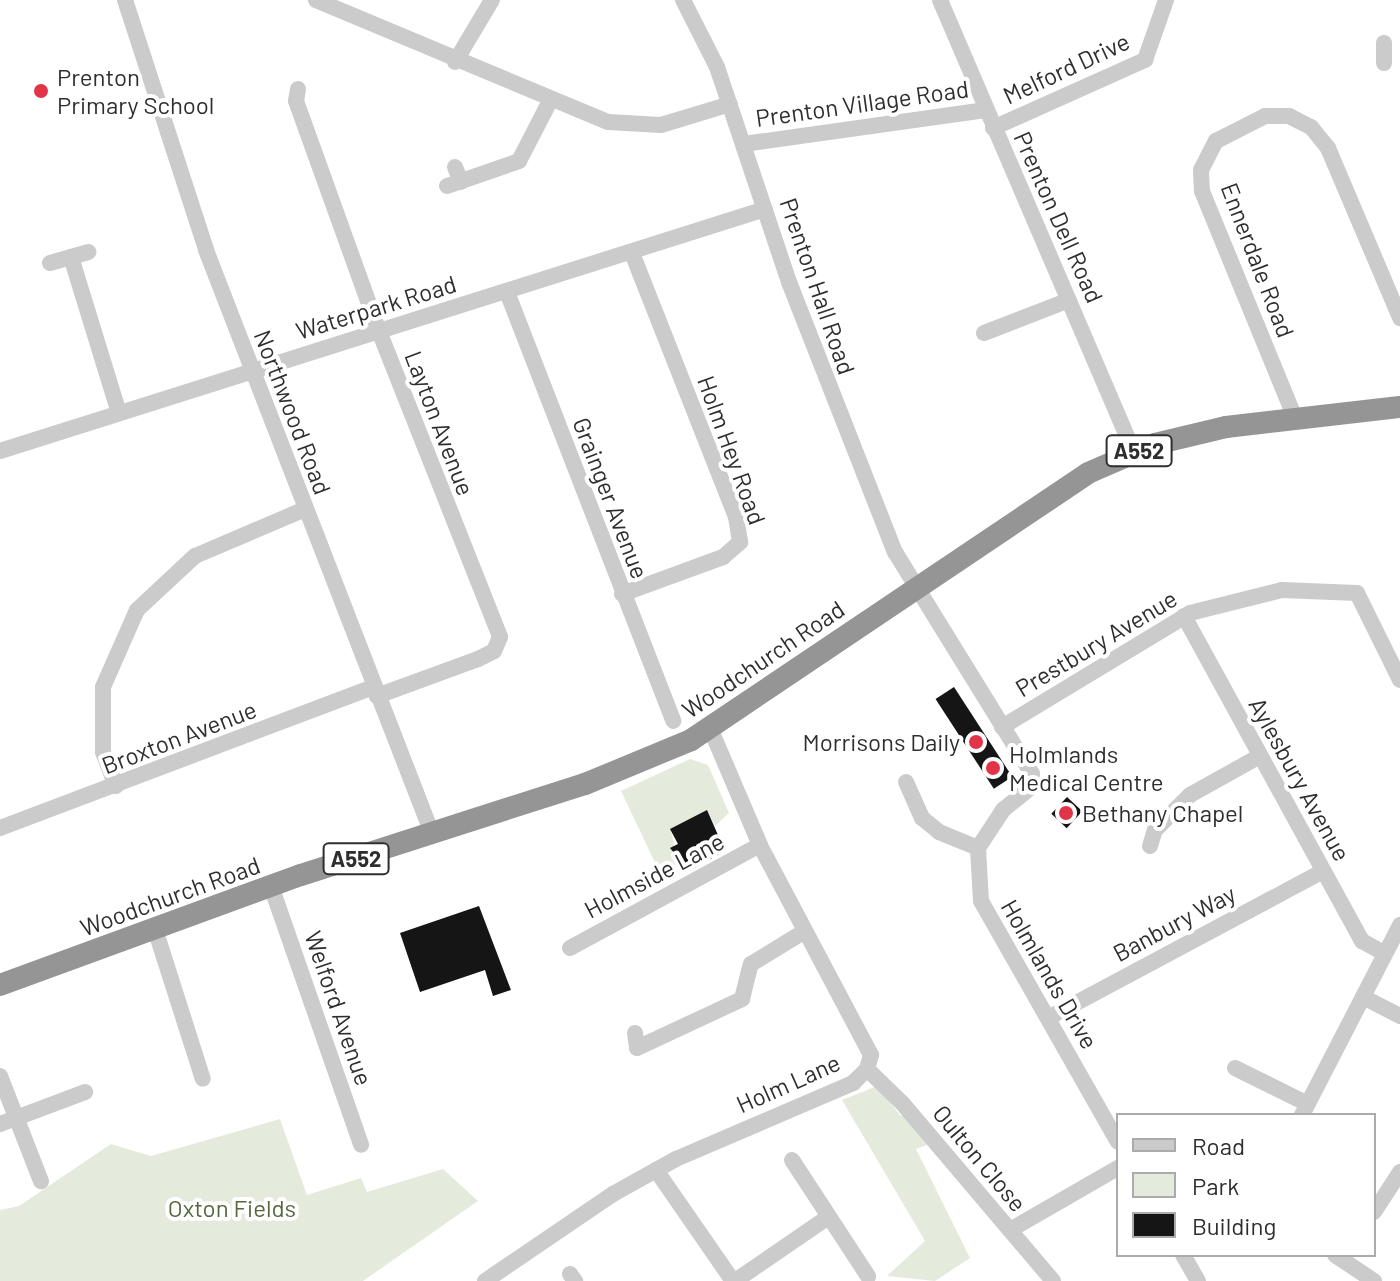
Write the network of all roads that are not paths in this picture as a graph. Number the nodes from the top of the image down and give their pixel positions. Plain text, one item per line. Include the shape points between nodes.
1 (125, 0) edge
2 (316, 0) edge
3 (492, 0) edge
4 (683, 0) edge
5 (940, 0) edge
6 (1166, 0) edge
7 (455, 62) junction
8 (298, 89) dead end
9 (549, 103) junction
10 (730, 104) junction
11 (986, 110) junction
12 (993, 128) junction
13 (744, 144) junction
14 (454, 178) dead end
15 (765, 209) junction
16 (88, 252) dead end
17 (632, 253) junction
18 (71, 257) junction
19 (50, 263) dead end
20 (507, 292) junction
21 (1069, 300) junction
22 (1400, 318) edge
23 (379, 331) junction
24 (984, 333) dead end
25 (252, 371) junction
26 (1400, 407) edge
27 (119, 413) junction
28 (1295, 418) junction
29 (0, 451) edge
30 (1134, 453) junction
31 (305, 509) junction
32 (912, 587) junction
33 (622, 594) junction
34 (1184, 616) junction
35 (1400, 680) edge
36 (375, 692) junction
37 (673, 721) dead end
38 (1002, 727) junction
39 (711, 730) junction
40 (1260, 756) junction
41 (904, 780) dead end
42 (116, 786) junction
43 (0, 828) edge
44 (433, 836) junction
45 (1147, 842) dead end
46 (760, 845) junction
47 (978, 848) junction
48 (1323, 871) junction
49 (271, 886) junction
50 (1400, 925) edge
51 (155, 929) junction
52 (805, 931) junction
53 (570, 948) dead end
54 (1385, 954) junction
55 (0, 985) edge
56 (1363, 997) junction
57 (1400, 1016) edge
58 (1048, 1018) junction
59 (635, 1033) dead end
60 (1235, 1068) dead end
61 (867, 1069) junction
62 (0, 1076) edge
63 (203, 1079) dead end
64 (85, 1092) dead end
65 (1305, 1109) edge
66 (6, 1121) edge
67 (1116, 1138) edge
68 (361, 1145) dead end
69 (792, 1160) dead end
70 (1116, 1169) edge
71 (656, 1170) junction
72 (1400, 1172) edge
73 (41, 1181) dead end
74 (1376, 1209) edge
75 (827, 1218) junction
76 (1010, 1230) junction
77 (1184, 1257) edge
78 (1341, 1257) edge
79 (868, 1276) dead end
80 (485, 1281) edge
81 (734, 1281) edge
82 (1053, 1281) edge
83 (1198, 1281) edge
84 (1374, 1281) edge

1 - 25 street, Northwood Road
2 - 7 street, Prenton Village Road
3 - 7 street
4 - 10 street, Prenton Hall Road
5 - 11 street, Prenton Dell Road
6 - 12 street, Melford Drive via 1145,60
7 - 9 street, Prenton Village Road
8 - 23 street, Layton Avenue via 296,101
9 - 10 street, Prenton Village Road via 608,122 661,125
9 - 14 street via 519,161
10 - 13 street, Prenton Hall Road
11 - 12 street, Prenton Dell Road
11 - 13 street, Prenton Village Road
12 - 21 street, Prenton Dell Road
13 - 15 street, Prenton Hall Road
15 - 17 street, Waterpark Road
15 - 32 street, Prenton Hall Road via 850,443
16 - 18 street
17 - 20 street, Waterpark Road
17 - 33 street, Holm Hey Road via 736,517 740,542 723,557
18 - 19 street
18 - 27 street
20 - 23 street, Waterpark Road
20 - 33 street, Grainger Avenue
21 - 24 street
21 - 30 street, Prenton Dell Road
22 - 28 street, Ennerdale Road via 1321,136 1277,115 1234,127 1206,155 1202,191
23 - 25 street, Waterpark Road
23 - 36 street, Layton Avenue via 500,637 494,651 478,659
25 - 27 street, Waterpark Road
25 - 31 street, Northwood Road
26 - 28 highway, Woodchurch Road / A552
27 - 29 street, Waterpark Road
28 - 30 highway, Woodchurch Road / A552 via 1226,427
30 - 32 highway, Woodchurch Road / A552 via 1088,473
31 - 36 street, Northwood Road
31 - 42 street via 195,556 137,610 103,687 103,752
32 - 38 street
32 - 39 highway, Woodchurch Road / A552
33 - 37 street, Grainger Avenue
34 - 35 street, Prestbury Avenue via 1258,593 1357,593
34 - 38 street, Prestbury Avenue
34 - 40 street, Aylesbury Avenue
36 - 42 street, Broxton Avenue
36 - 44 street, Northwood Road
38 - 47 street via 1032,774 1030,788 1003,810
39 - 44 highway, Woodchurch Road / A552 via 585,784
39 - 46 street, Holm Lane
40 - 45 street via 1190,795
40 - 48 street, Aylesbury Avenue
41 - 47 street via 922,818 939,832
42 - 43 street, Broxton Avenue
44 - 49 highway, Woodchurch Road / A552
46 - 52 street, Holm Lane
46 - 53 street, Holmside Lane
47 - 58 street, Holmlands Drive via 981,901
48 - 54 street, Aylesbury Avenue via 1362,941
48 - 58 street, Banbury Way
49 - 51 highway, Woodchurch Road / A552
49 - 68 street, Welford Avenue
50 - 54 street
51 - 55 highway, Woodchurch Road / A552
51 - 63 street
52 - 59 street via 751,964 742,999 637,1048
52 - 61 street, Holm Lane via 871,1055
54 - 56 street
56 - 57 street
56 - 65 street
58 - 67 street, Holmlands Drive
60 - 65 street
61 - 71 street, Holm Lane via 853,1083
61 - 76 street, Oulton Close
62 - 66 street
64 - 66 street
66 - 73 street
69 - 75 street
70 - 76 street
71 - 80 street, Holm Lane
71 - 81 street
72 - 74 street
75 - 79 street
75 - 81 street
76 - 82 street, Oulton Close
77 - 83 street
78 - 84 street

